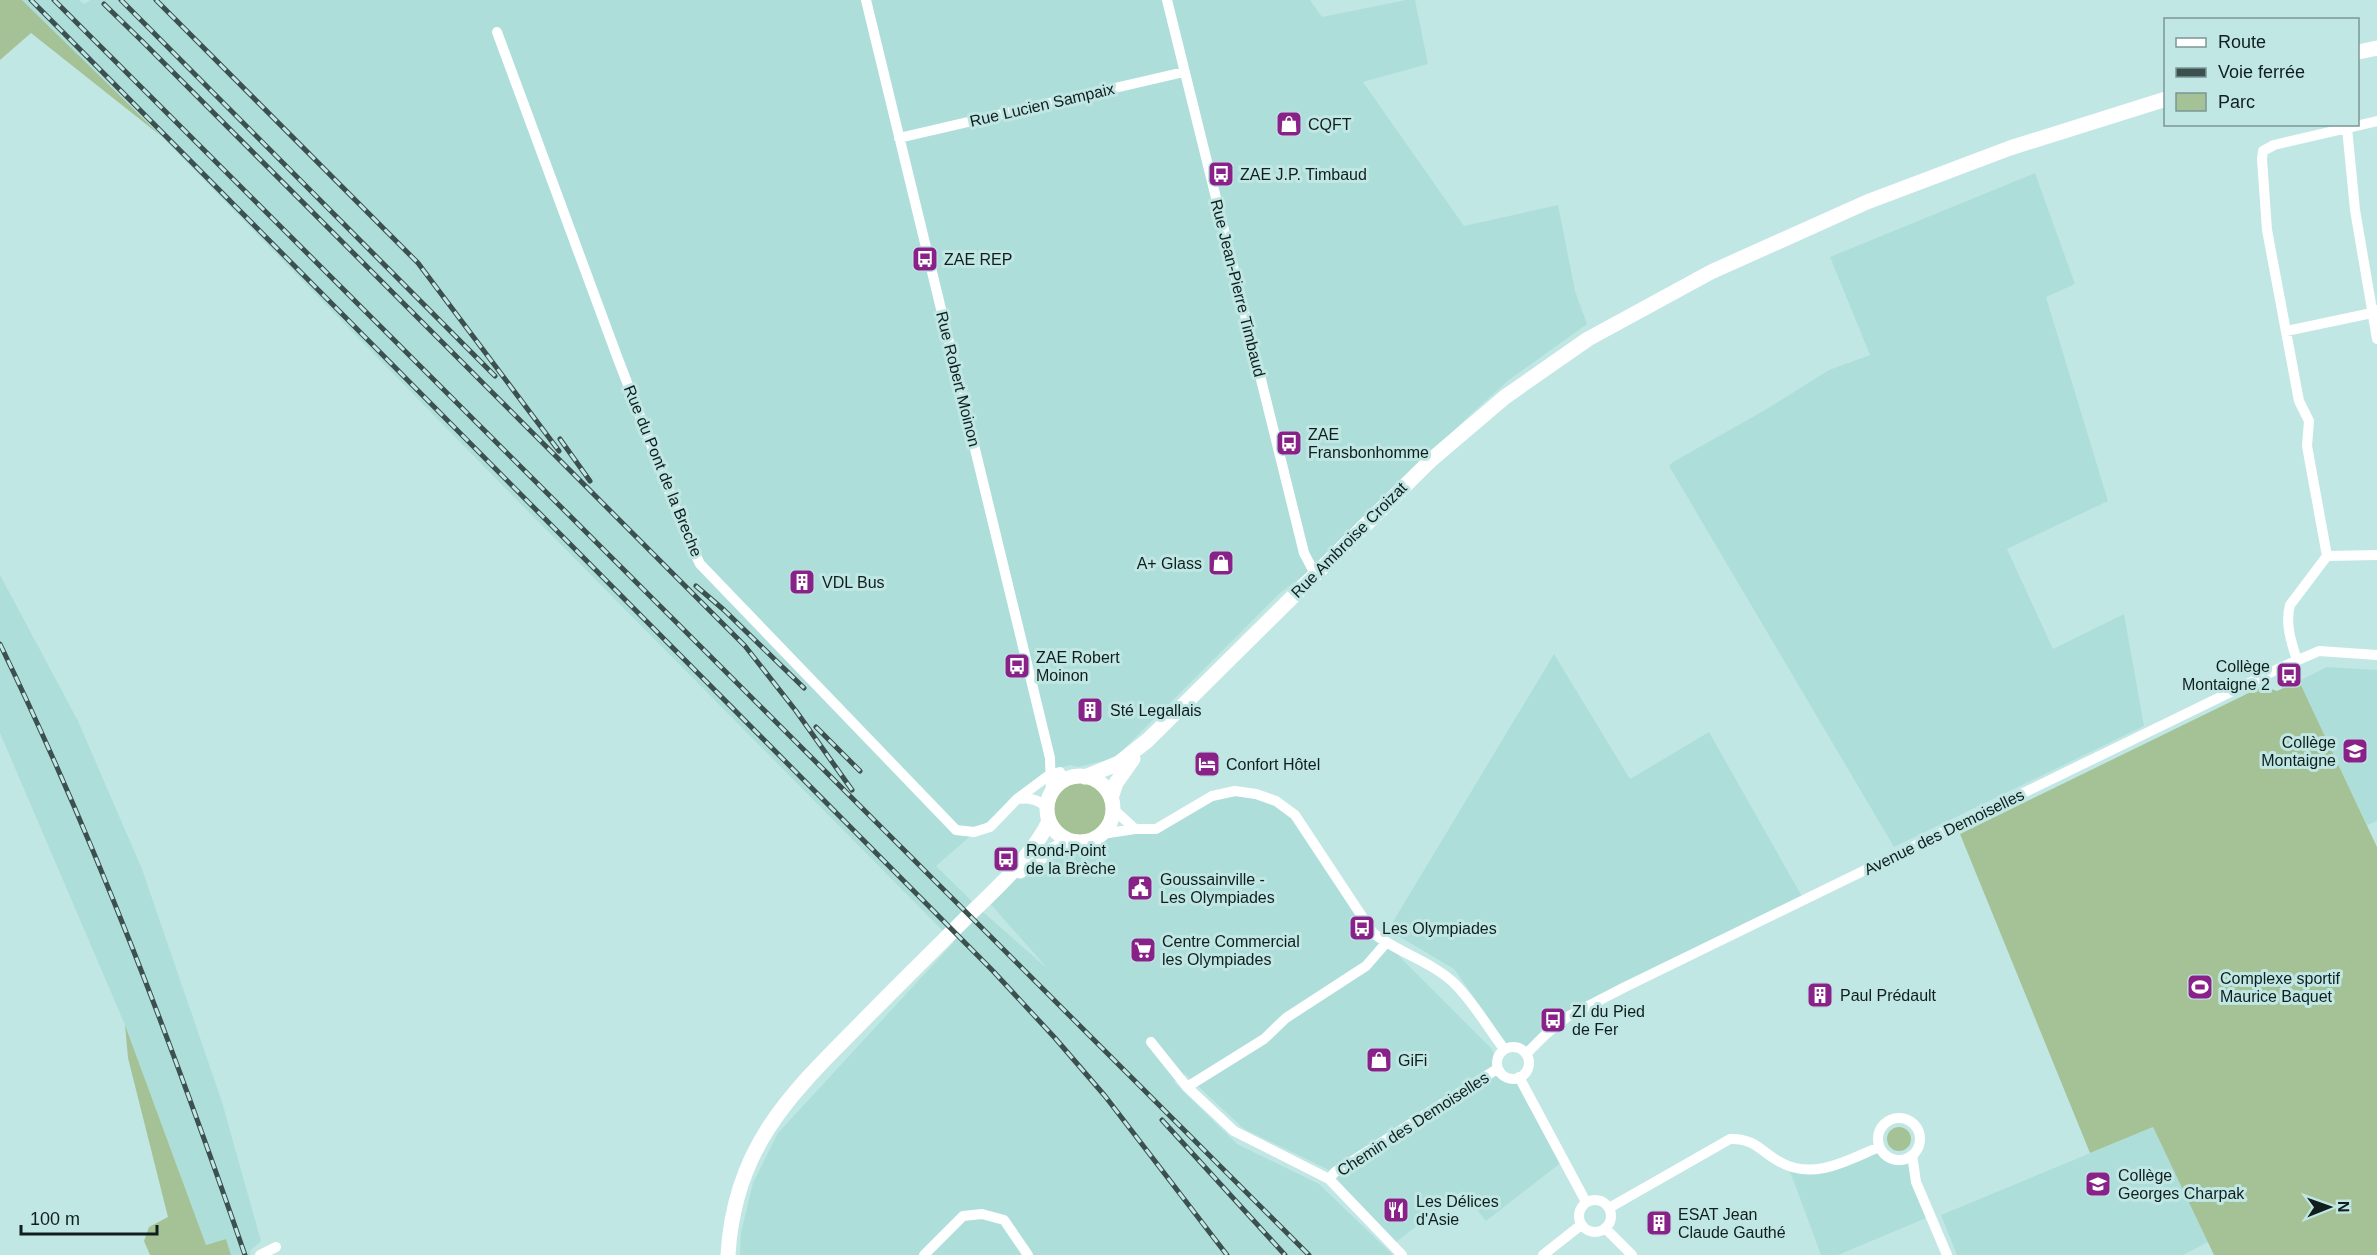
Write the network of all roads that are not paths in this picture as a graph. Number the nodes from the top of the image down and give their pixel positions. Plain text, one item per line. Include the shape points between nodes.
1 (866, 0) edge
2 (1167, 0) edge
3 (497, 32) dead end
4 (1184, 72) junction
5 (2164, 100) edge
6 (2377, 122) edge
7 (2357, 126) edge
8 (2359, 126) edge
9 (2347, 128) junction
10 (899, 138) junction
11 (2376, 312) edge
12 (2286, 331) junction
13 (2377, 339) edge
14 (2377, 555) edge
15 (2327, 556) junction
16 (1315, 574) junction
17 (2377, 655) edge
18 (2297, 660) junction
19 (1148, 740) junction
20 (1050, 758) junction
21 (1048, 776) junction
22 (1072, 776) junction
23 (1017, 799) junction
24 (1112, 803) junction
25 (1049, 808) junction
26 (1136, 829) junction
27 (1102, 834) junction
28 (1071, 841) junction
29 (996, 889) junction
30 (1386, 943) junction
31 (1151, 1042) dead end
32 (1504, 1050) junction
33 (1526, 1054) junction
34 (1497, 1069) junction
35 (1519, 1077) junction
36 (1187, 1087) junction
37 (1879, 1147) junction
38 (1912, 1155) junction
39 (1329, 1179) junction
40 (1586, 1202) junction
41 (1609, 1208) junction
42 (1581, 1225) junction
43 (1605, 1228) junction
44 (276, 1247) dead end
45 (260, 1255) edge
46 (728, 1255) edge
47 (924, 1255) edge
48 (1028, 1255) edge
49 (1402, 1255) edge
50 (1543, 1255) edge
51 (1632, 1255) edge
52 (1947, 1255) edge

1 - 10 street, Rue Robert Moinon
2 - 4 street, Rue Jean-Pierre Timbaud
3 - 23 street, Rue du Pont de la Breche via 700,564 956,830 974,832 990,827
4 - 10 street, Rue Lucien Sampaix
4 - 16 street, Rue Jean-Pierre Timbaud via 1304,553
5 - 16 main road, Rue Ambroise Croizat via 2010,148 1811,226 1686,284 1617,322 1505,397 1455,438
6 - 8 street
7 - 9 street
9 - 11 street via 2355,210
9 - 12 street via 2263,151 2267,230
10 - 20 street, Rue Robert Moinon
11 - 12 street
11 - 13 street
12 - 15 street via 2300,400 2309,421 2307,446
14 - 15 street
15 - 18 street via 2290,605 2287,615
16 - 19 main road, Rue Ambroise Croizat
17 - 18 street, Avenue des Demoiselles via 2319,651
18 - 33 street, Avenue des Demoiselles via 1625,987 1567,1017
19 - 22 main road via 1119,763
19 - 24 main road via 1120,777
20 - 21 street, Rue Robert Moinon
20 - 22 street, Rue Robert Moinon
21 - 22 street, Rue du Pont de la Breche
21 - 23 street, Rue du Pont de la Breche
21 - 25 street, Rue Robert Moinon
22 - 24 main road via 1099,782
22 - 25 main road via 1057,786
23 - 25 street via 1037,800
24 - 26 street
24 - 27 main road via 1109,825
25 - 28 main road via 1058,833
25 - 29 main road via 1038,841
26 - 27 street
26 - 30 street via 1156,829 1212,796 1235,791 1276,801 1295,815 1373,933
27 - 28 main road via 1087,842
28 - 29 main road via 1045,854
29 - 46 main road via 819,1065 777,1113 743,1179 733,1213
30 - 32 street via 1452,982
30 - 36 street via 1366,966 1286,1018 1264,1039
31 - 36 street
32 - 33 street via 1515,1047
32 - 34 street
33 - 35 street via 1527,1070
34 - 35 street via 1509,1078
34 - 39 street, Chemin des Demoiselles
35 - 40 street
36 - 39 street via 1234,1131
37 - 38 street via 1894,1160
37 - 38 street via 1878,1134 1885,1123 1903,1119 1918,1131 1919,1144
37 - 41 street via 1826,1169 1807,1171 1780,1162 1749,1141 1730,1139
38 - 52 street via 1916,1182
39 - 49 street
40 - 41 street via 1596,1199
40 - 42 street via 1579,1210
41 - 43 street via 1611,1219
42 - 43 street via 1595,1232
42 - 50 street
43 - 51 street
44 - 45 street
47 - 48 street via 963,1216 982,1215 1004,1220

